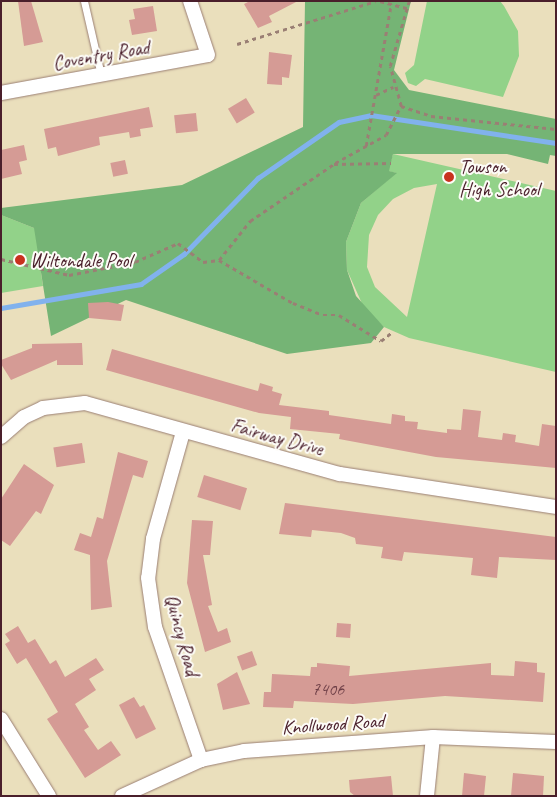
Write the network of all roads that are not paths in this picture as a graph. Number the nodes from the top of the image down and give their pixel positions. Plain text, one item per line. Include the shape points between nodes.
1 (84, 1) edge
2 (190, 1) edge
3 (101, 75) junction
4 (1, 93) edge
5 (183, 432) junction
6 (1, 437) edge
7 (556, 507) edge
8 (1, 719) edge
9 (433, 737) junction
10 (556, 742) edge
11 (201, 760) junction
12 (49, 796) edge
13 (122, 796) edge
14 (426, 796) edge

1 - 3 lane
2 - 3 street, Coventry Road via 208,55
3 - 4 street, Coventry Road
5 - 6 street, Fairway Drive via 105,408 63,403 24,417
5 - 7 street, Fairway Drive via 340,474
5 - 11 street, Quincy Road via 153,539 148,578 155,627
8 - 12 street
9 - 10 street, Knollwood Road
9 - 11 street, Knollwood Road via 244,750
9 - 14 street
11 - 13 street, Knollwood Road

